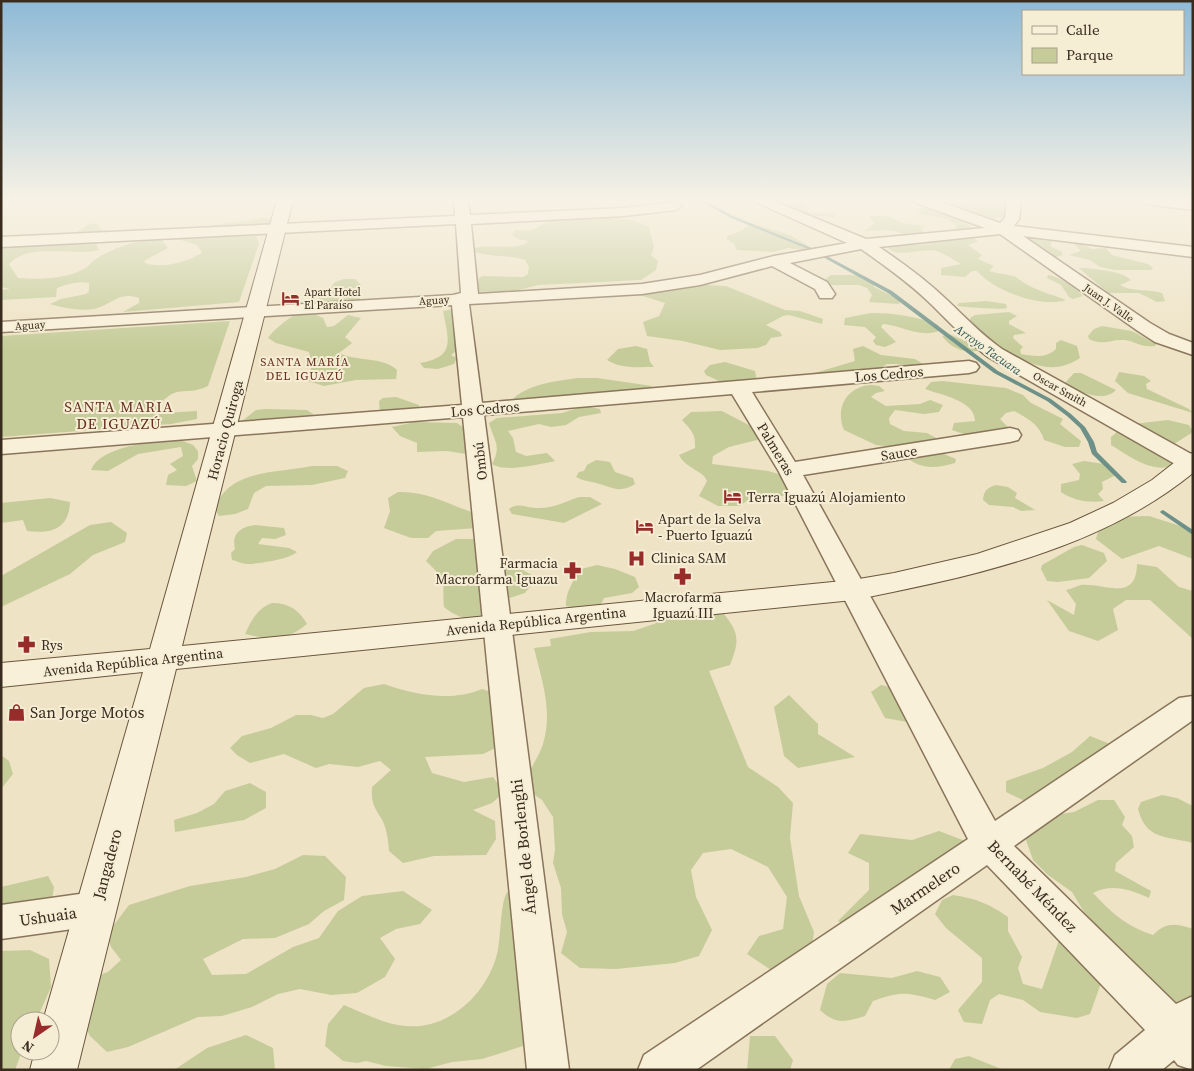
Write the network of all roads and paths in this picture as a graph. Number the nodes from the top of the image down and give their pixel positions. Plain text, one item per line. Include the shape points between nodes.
1 (272, 250) edge
2 (464, 250) edge
3 (832, 250) edge
4 (873, 250) edge
5 (1034, 250) edge
6 (1177, 250) edge
7 (1193, 252) edge
8 (774, 261) junction
9 (826, 294) dead end
10 (465, 298) junction
11 (254, 311) junction
12 (1, 327) edge
13 (1193, 349) edge
14 (969, 367) dead end
15 (739, 388) junction
16 (475, 410) junction
17 (226, 430) junction
18 (1010, 436) dead end
19 (1, 447) edge
20 (1191, 461) edge
21 (789, 470) junction
22 (853, 590) junction
23 (498, 624) junction
24 (162, 659) junction
25 (1, 675) edge
26 (1190, 706) dead end
27 (989, 844) junction
28 (94, 910) junction
29 (1, 922) edge
30 (1186, 1032) edge
31 (53, 1070) edge
32 (548, 1070) edge
33 (659, 1070) edge
34 (1130, 1070) edge

1 - 11 main road, Horacio Quiroga
2 - 10 street, Ombú
3 - 8 street, Aguay
4 - 20 street, Oscar Smith via 899,268 995,353
5 - 13 street, Juan J. Valle via 1144,327 1162,338
6 - 7 street
8 - 9 street via 821,286
8 - 10 street, Aguay via 700,280 642,289
10 - 11 street, Aguay
10 - 16 street, Ombú
11 - 12 street, Aguay
11 - 17 main road, Horacio Quiroga
14 - 15 street, Los Cedros
15 - 16 street, Los Cedros
15 - 21 street, Palmeras
16 - 17 street, Los Cedros
16 - 23 street, Ombú
17 - 19 street, Los Cedros
17 - 24 main road, Horacio Quiroga
18 - 21 street, Sauce
20 - 22 main road, Avenida República Argentina via 1164,486 1126,507 1040,544 902,582
21 - 22 street, Palmeras
22 - 23 main road, Avenida República Argentina
22 - 27 street, Bernabé Méndez
23 - 24 main road, Avenida República Argentina
23 - 32 street, Ángel de Borlenghi
24 - 25 main road, Avenida República Argentina
24 - 28 main road, Jangadero
26 - 27 street, Marmelero
27 - 30 street, Bernabé Méndez
27 - 33 street, Marmelero
28 - 29 street, Ushuaia
28 - 31 main road, Jangadero
30 - 34 street

